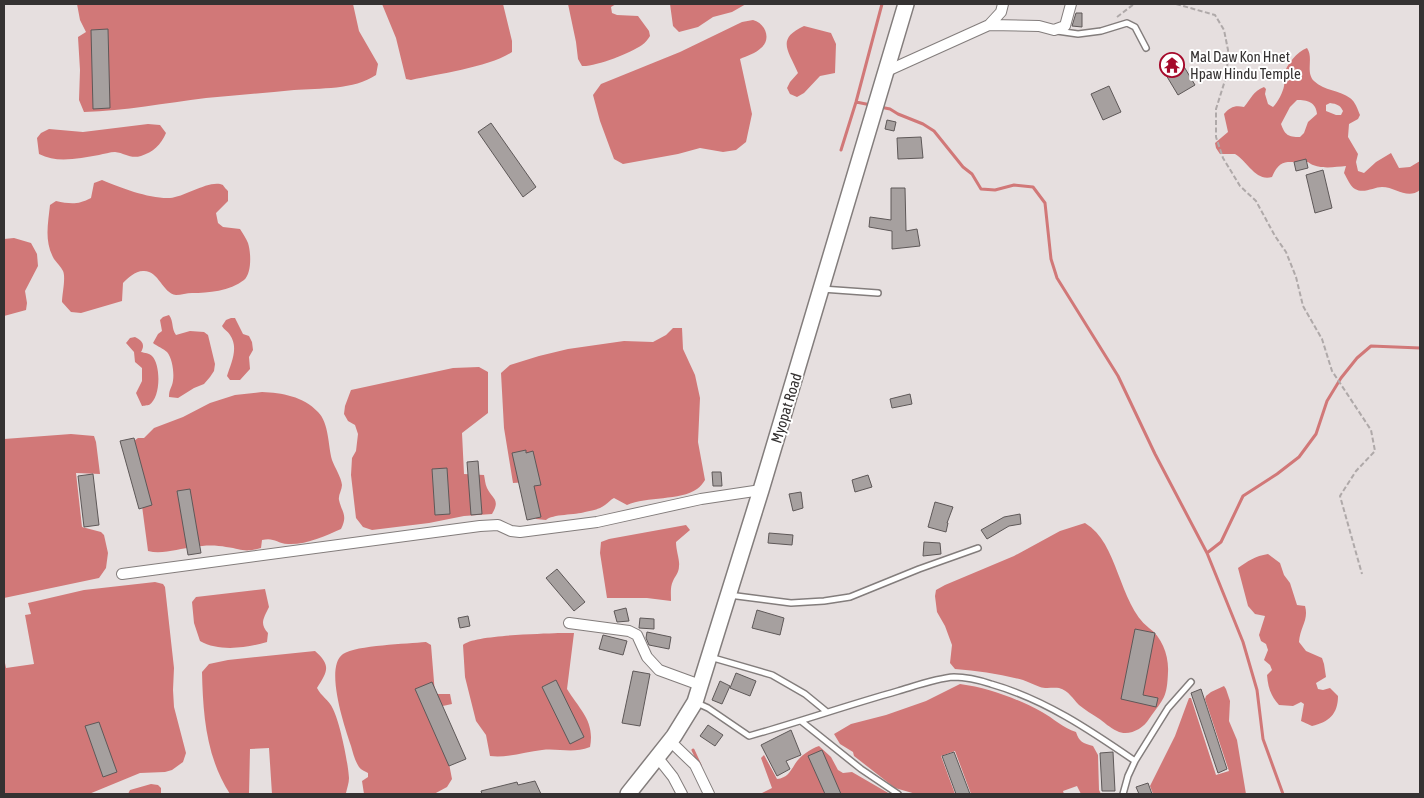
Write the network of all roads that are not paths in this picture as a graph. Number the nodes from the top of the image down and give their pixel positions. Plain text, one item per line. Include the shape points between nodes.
1 (906, 4) edge
2 (1003, 4) edge
3 (1071, 4) edge
4 (989, 25) junction
5 (1054, 30) junction
6 (1146, 48) dead end
7 (887, 72) junction
8 (822, 289) junction
9 (878, 293) dead end
10 (761, 490) junction
11 (978, 548) dead end
12 (122, 574) dead end
13 (729, 594) junction
14 (570, 622) dead end
15 (710, 657) junction
16 (1191, 682) dead end
17 (700, 686) junction
18 (695, 702) junction
19 (826, 712) junction
20 (801, 721) junction
21 (670, 741) junction
22 (658, 758) junction
23 (1135, 761) junction
24 (628, 794) edge
25 (682, 794) edge
26 (709, 794) edge
27 (898, 794) edge
28 (1123, 794) edge

1 - 7 main road, Myopat Road
2 - 4 street via 1001,12
3 - 5 street via 1065,26
4 - 5 street via 1039,26
4 - 7 street
5 - 6 lane via 1078,34 1127,23 1135,27
7 - 8 main road, Myopat Road
8 - 9 lane
8 - 10 main road, Myopat Road
10 - 12 street via 701,499 597,522 520,532 498,525 480,526
10 - 13 main road, Myopat Road
11 - 13 lane via 850,597 791,603
13 - 15 main road, Myopat Road
14 - 17 street via 629,631 637,635 647,656 659,670
15 - 17 main road, Myopat Road
15 - 19 lane via 772,675 805,694
16 - 23 lane via 1168,708
17 - 18 main road, Myopat Road
18 - 20 lane via 749,736
18 - 21 main road, Myopat Road
19 - 20 lane
19 - 23 lane via 953,677 975,679 1016,691 1084,726
20 - 27 lane
21 - 22 main road, Myopat Road
21 - 26 street via 695,765
22 - 24 main road, Myopat Road
22 - 25 street
23 - 28 lane

